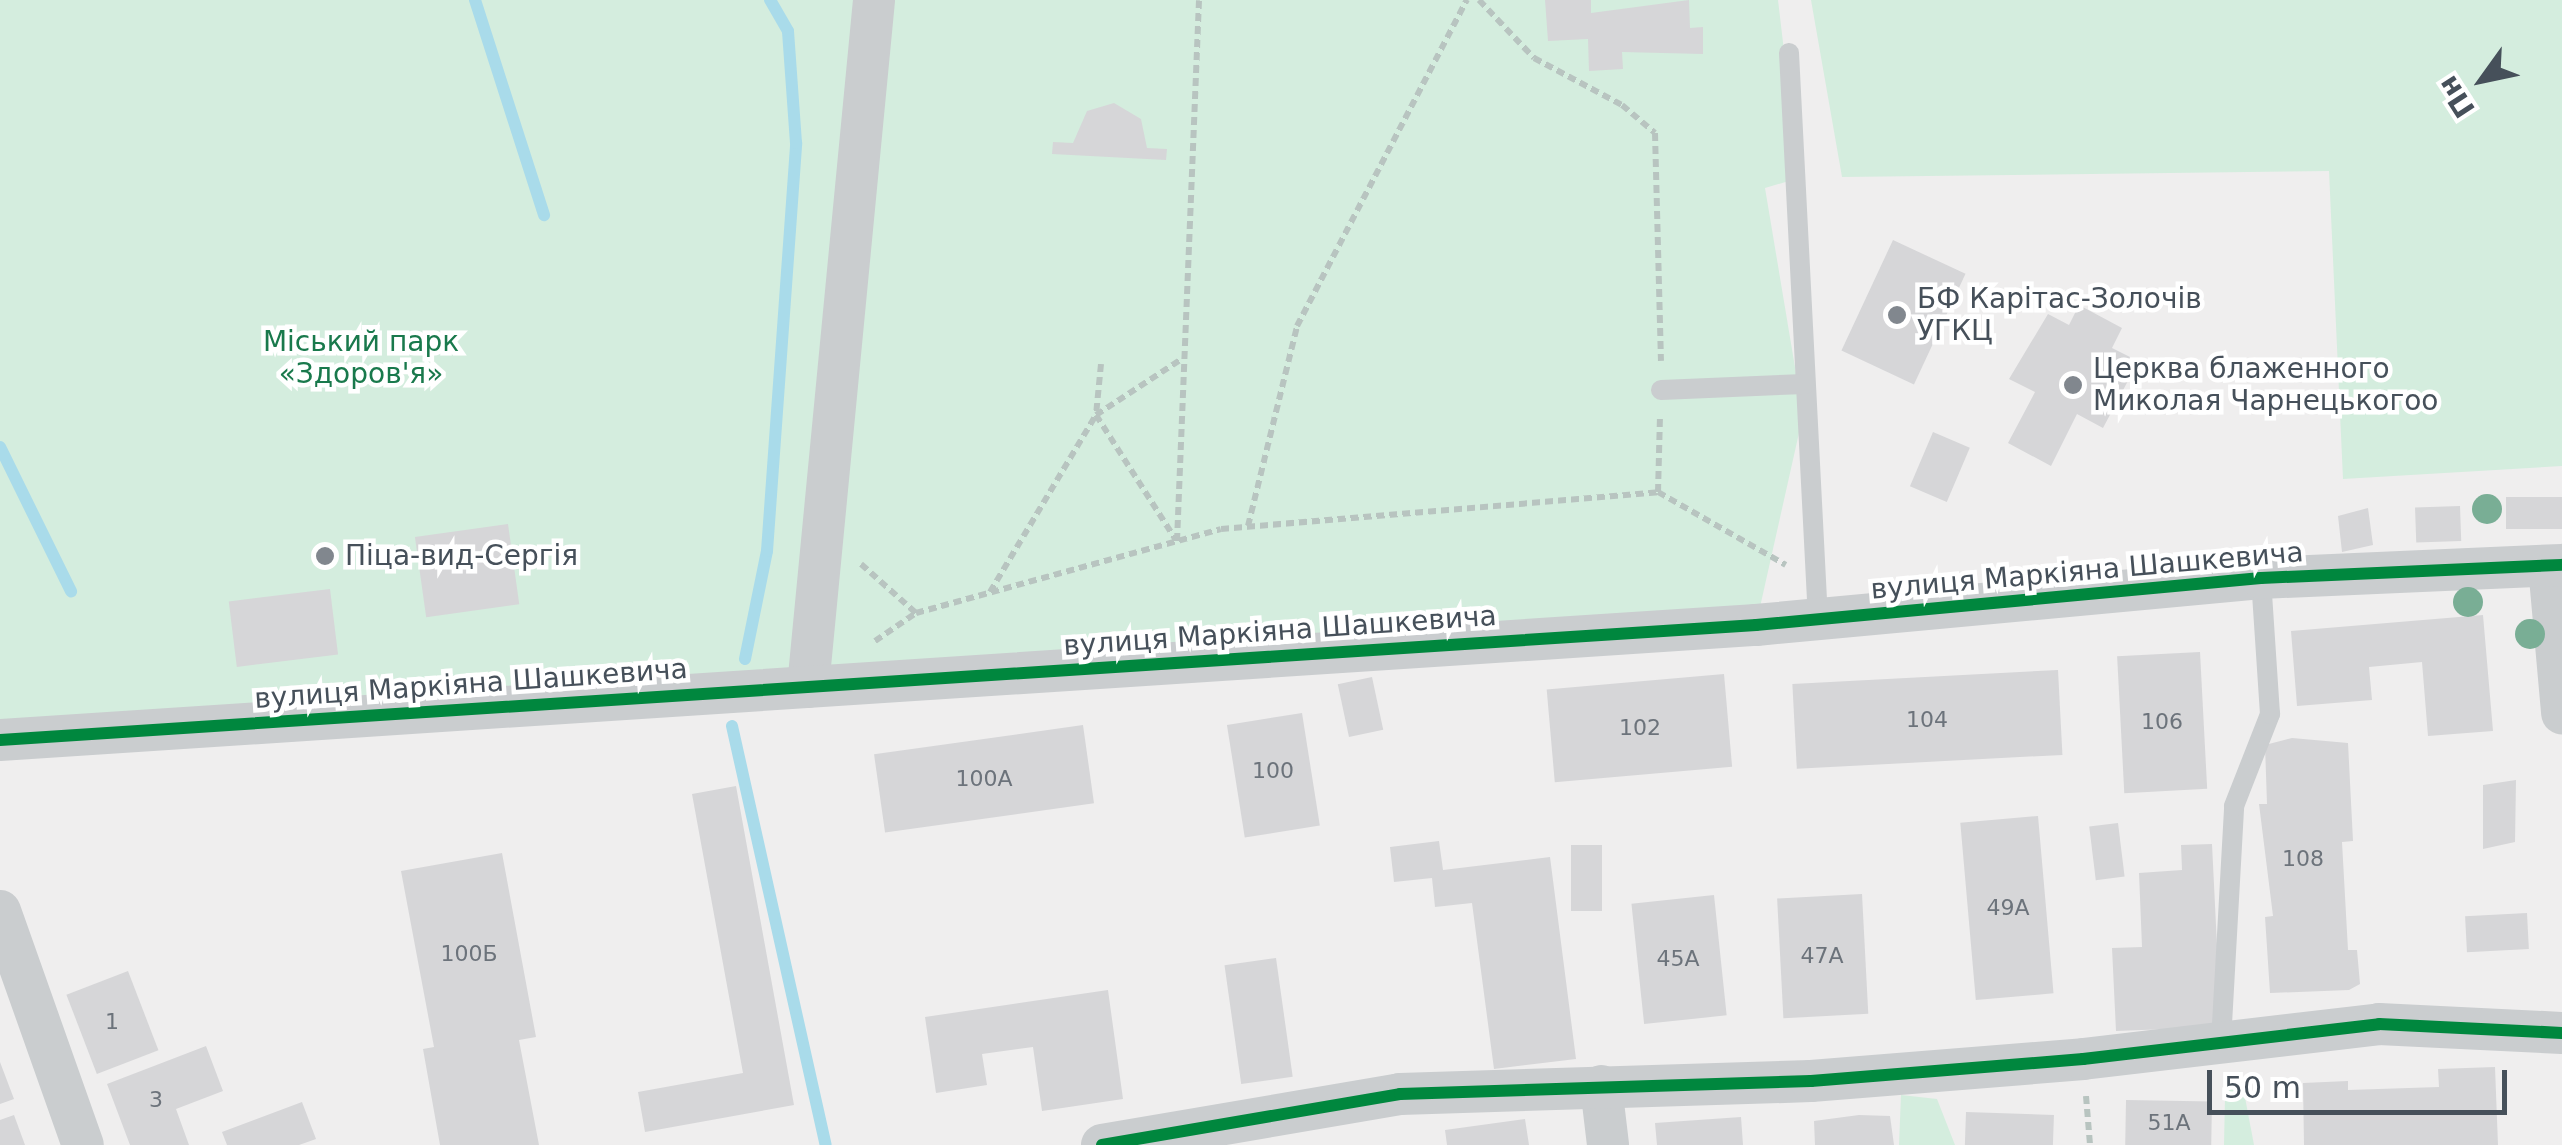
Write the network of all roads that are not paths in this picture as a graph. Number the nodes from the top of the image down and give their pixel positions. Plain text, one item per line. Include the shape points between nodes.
1 (874, 0) edge
2 (1789, 52) dead end
3 (1805, 384) junction
4 (1662, 390) road end
5 (2556, 565) edge
6 (2261, 578) junction
7 (1817, 600) junction
8 (808, 687) junction
9 (2562, 713) edge
10 (0, 740) edge
11 (0, 910) edge
12 (2562, 1033) edge
13 (2221, 1042) junction
14 (1601, 1086) junction
15 (83, 1145) edge
16 (1102, 1145) edge
17 (1608, 1145) edge

1 - 8 street
2 - 3 lane
3 - 4 lane
3 - 7 lane
5 - 6 street, вулиця Маркіяна Шашкевича
5 - 9 street
6 - 7 street, вулиця Маркіяна Шашкевича
6 - 13 lane via 2270,714 2234,806
7 - 8 street, вулиця Маркіяна Шашкевича
8 - 10 street, вулиця Маркіяна Шашкевича
11 - 15 street
12 - 13 street via 2379,1024
13 - 14 street via 1811,1081
14 - 16 street via 1400,1094
14 - 17 street

